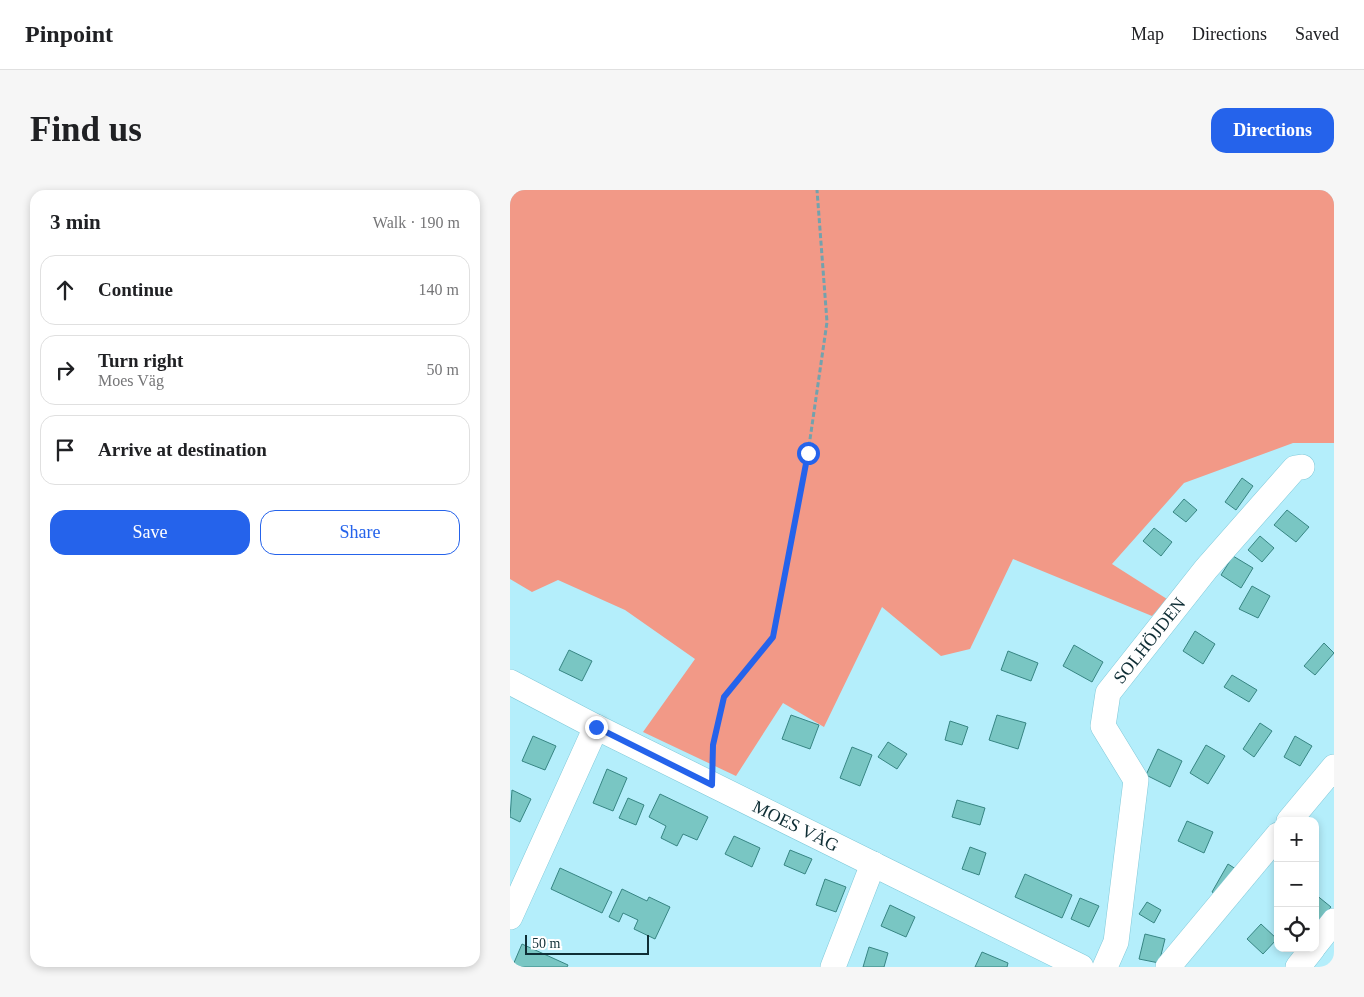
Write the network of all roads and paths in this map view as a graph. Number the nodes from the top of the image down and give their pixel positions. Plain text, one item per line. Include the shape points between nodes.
1 (817, 190) edge
2 (1302, 467) dead end
3 (510, 682) edge
4 (596, 727) junction
5 (1334, 766) edge
6 (712, 785) junction
7 (1292, 817) edge
8 (1274, 840) edge
9 (873, 864) junction
10 (510, 917) edge
11 (1334, 922) edge
12 (1319, 940) edge
13 (1310, 952) edge
14 (833, 967) edge
15 (1082, 967) edge
16 (1105, 967) edge
17 (1168, 967) edge
18 (1298, 967) edge

1 - 6 path via 827,322 809,443 773,637 724,697 713,745
2 - 16 street, SOLHÖJDEN via 1295,468 1206,569 1108,692 1103,726 1136,780 1116,942
3 - 4 street, MOES VÄG
4 - 6 street, MOES VÄG
4 - 10 street
5 - 7 street
6 - 9 street, MOES VÄG
8 - 17 street
9 - 14 street
9 - 15 street, MOES VÄG
11 - 12 street
13 - 18 street

